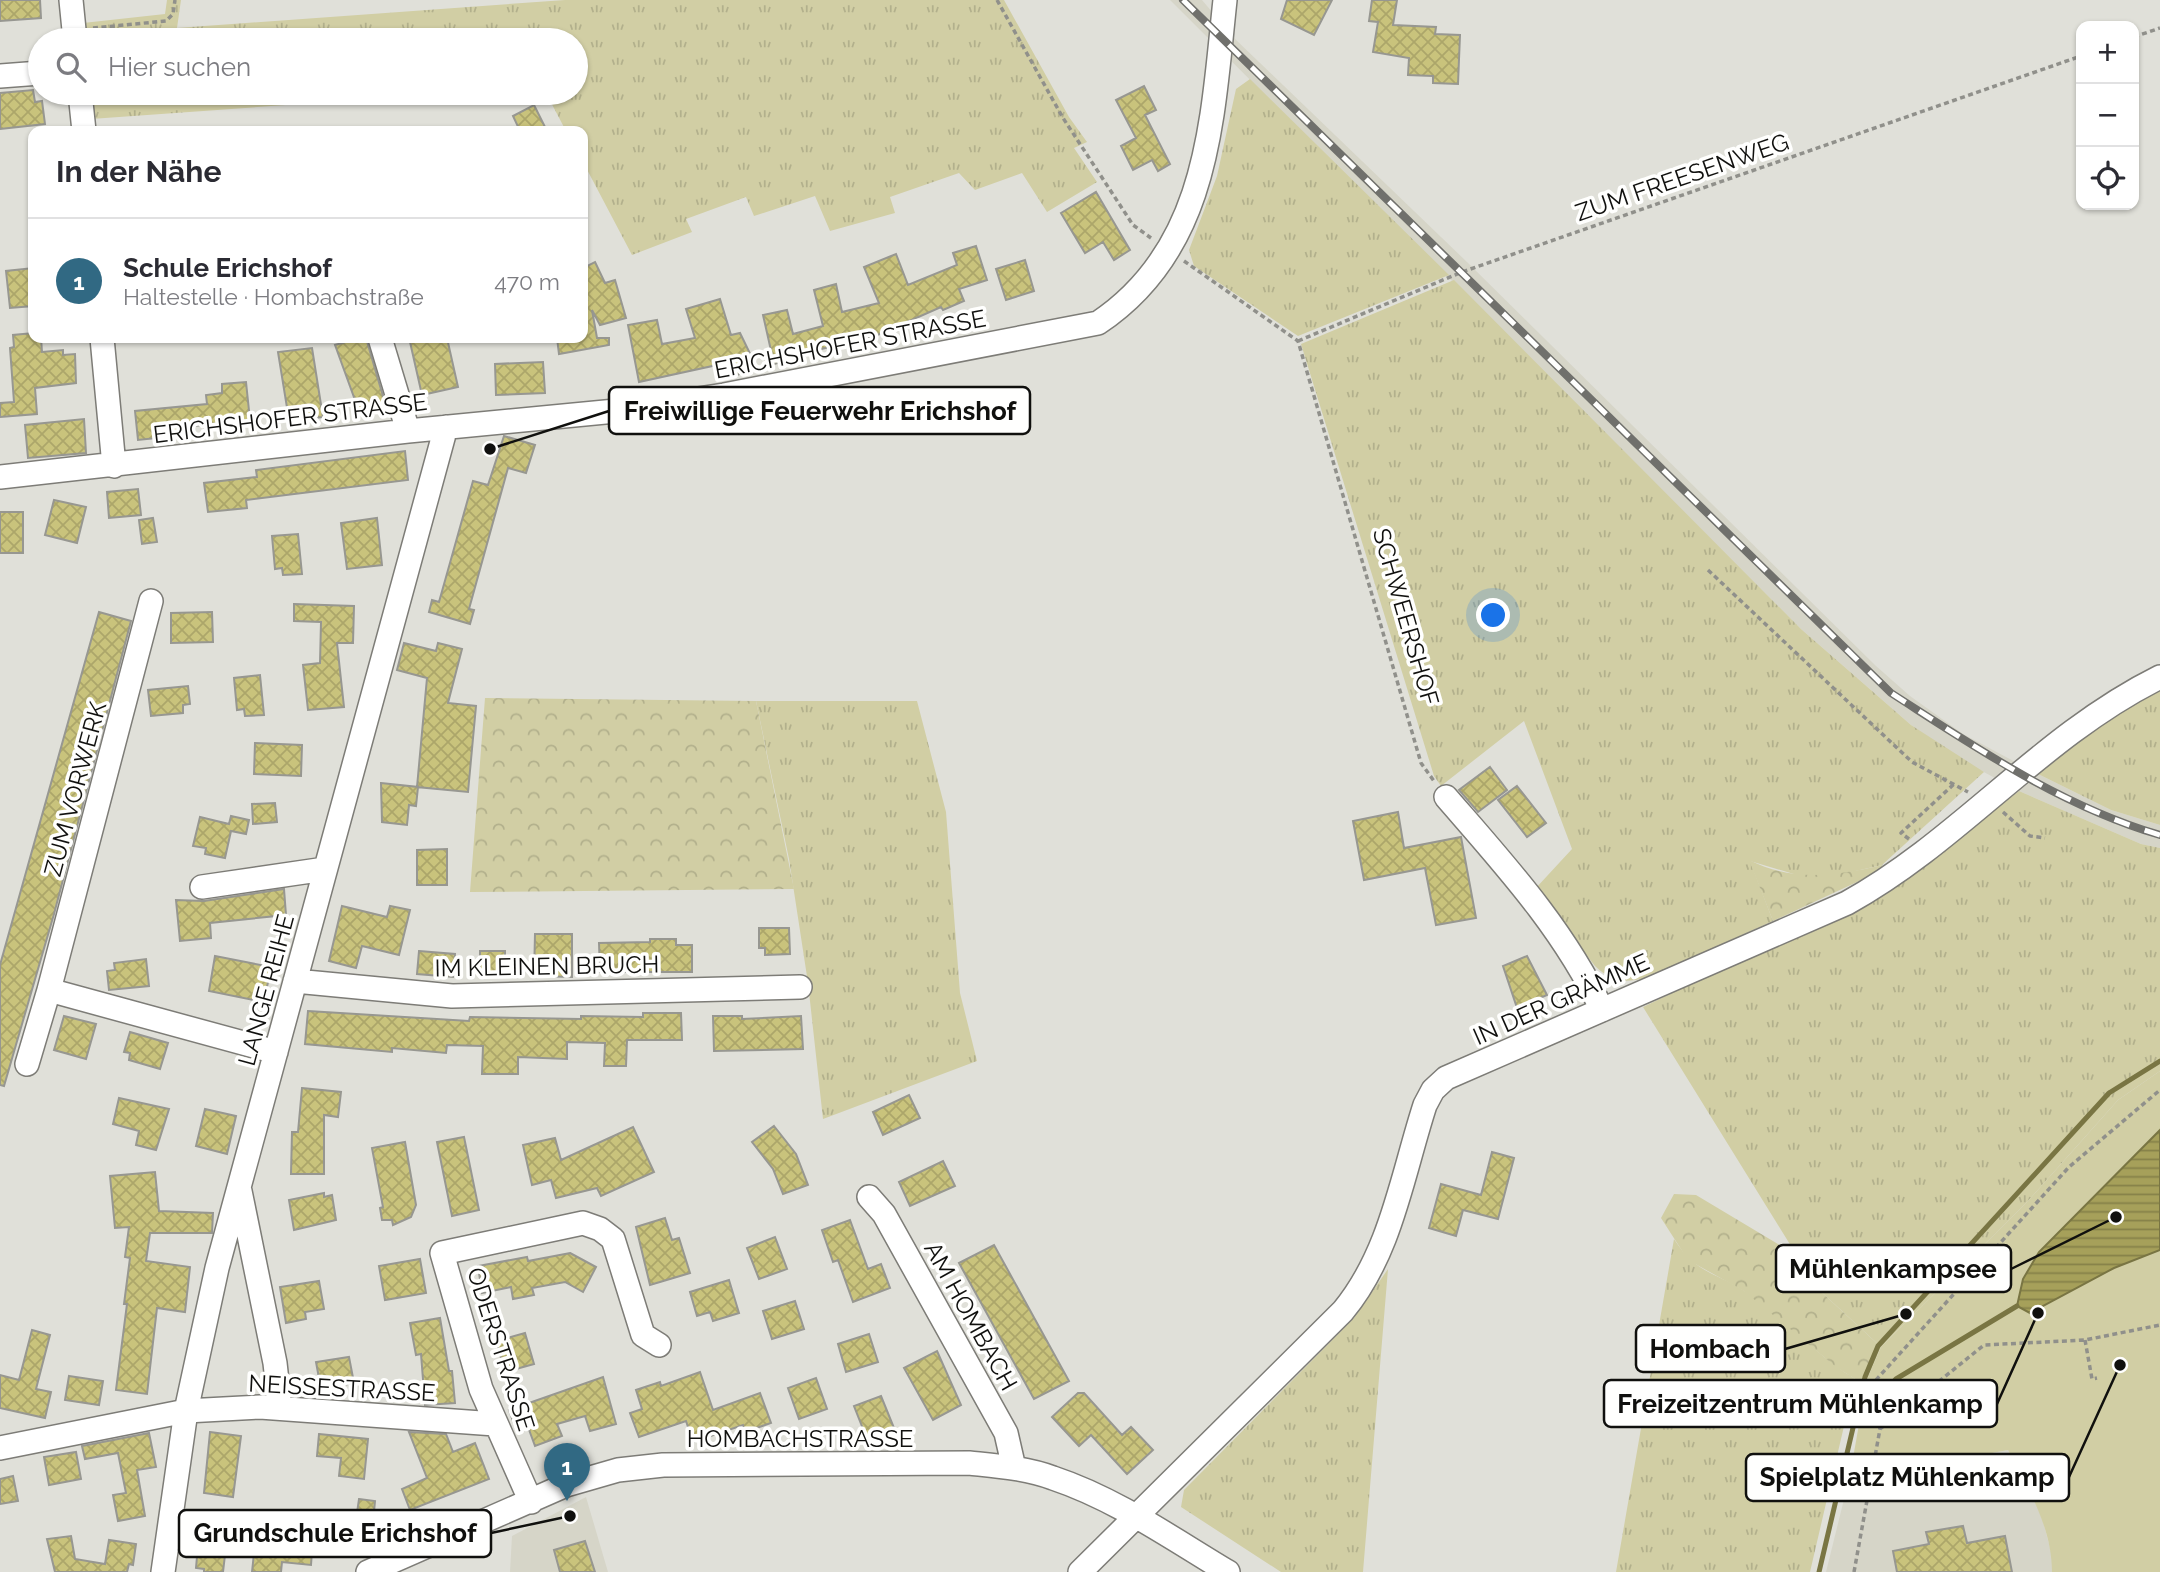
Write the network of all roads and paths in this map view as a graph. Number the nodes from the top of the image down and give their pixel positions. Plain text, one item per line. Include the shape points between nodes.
1 (71, 0) edge
2 (175, 0) edge
3 (997, 0) edge
4 (1225, 0) edge
5 (73, 28) edge
6 (124, 28) edge
7 (2160, 28) edge
8 (2139, 35) edge
9 (2076, 58) edge
10 (28, 74) edge
11 (0, 76) edge
12 (81, 105) edge
13 (83, 126) edge
14 (1170, 251) junction
15 (1298, 341) junction
16 (102, 343) edge
17 (382, 343) edge
18 (446, 427) junction
19 (408, 431) junction
20 (114, 466) junction
21 (0, 477) edge
22 (1708, 570) dead end
23 (151, 601) dead end
24 (2160, 677) edge
25 (1954, 783) junction
26 (1446, 797) joint
27 (1987, 800) junction
28 (2045, 838) dead end
29 (1924, 852) junction
30 (326, 869) junction
31 (202, 887) dead end
32 (295, 981) junction
33 (800, 987) dead end
34 (50, 990) junction
35 (1602, 1010) junction
36 (276, 1052) junction
37 (27, 1064) dead end
38 (2160, 1090) edge
39 (239, 1188) junction
40 (869, 1197) dead end
41 (2160, 1325) edge
42 (2085, 1340) junction
43 (659, 1345) dead end
44 (2096, 1378) dead end
45 (281, 1408) junction
46 (186, 1411) junction
47 (495, 1424) junction
48 (1880, 1429) junction
49 (0, 1448) edge
50 (1014, 1468) junction
51 (531, 1502) junction
52 (1138, 1518) junction
53 (163, 1572) edge
54 (368, 1572) edge
55 (1080, 1572) edge
56 (1228, 1572) edge
57 (1854, 1572) edge

1 - 5 street
2 - 6 path via 166,22
3 - 14 path via 1063,118 1133,225
4 - 14 street, ERICHSHOFER STRASSE via 1214,105 1202,164
7 - 8 path
9 - 15 path, ZUM FREESENWEG via 1462,272
10 - 11 street
12 - 13 street
14 - 15 path
14 - 18 street, ERICHSHOFER STRASSE via 1128,303 1098,323 724,395 626,410
15 - 26 path, SCHWEERSHOF via 1421,763
16 - 20 street
17 - 19 street
18 - 19 street, ERICHSHOFER STRASSE
18 - 30 street, LANGE REIHE
19 - 20 street, ERICHSHOFER STRASSE
20 - 21 street, ERICHSHOFER STRASSE
22 - 25 path via 1912,762
23 - 34 street, ZUM VORWERK
24 - 27 street, IN DER GRÄMME via 2117,699 2062,737
25 - 27 path
25 - 29 path via 1901,833
26 - 35 street via 1558,931
27 - 28 path via 2030,836
27 - 29 street, IN DER GRÄMME
29 - 35 street, IN DER GRÄMME via 1847,903
30 - 31 street
30 - 32 street, LANGE REIHE
32 - 33 street, IM KLEINEN BRUCH via 452,996
32 - 36 street, LANGE REIHE
34 - 36 street
34 - 37 street, ZUM VORWERK
35 - 52 street, IN DER GRÄMME via 1446,1078 1433,1090 1409,1153 1383,1247 1363,1287
36 - 39 street, LANGE REIHE
38 - 48 path via 2069,1167 1875,1381 1871,1396
39 - 45 street
39 - 46 street, LANGE REIHE
40 - 50 street, AM HOMBACH via 884,1214 1006,1433
41 - 42 path
42 - 44 path via 2092,1379
42 - 48 path via 1984,1345
43 - 47 street, ODERSTRASSE via 643,1335 613,1239 600,1228 583,1223 442,1252
45 - 46 street, NEISSESTRASSE
45 - 47 street, NEISSESTRASSE
46 - 49 street, NEISSESTRASSE
46 - 53 street, LANGE REIHE
47 - 51 street, ODERSTRASSE
48 - 57 path
50 - 51 street, HOMBACHSTRASSE via 969,1463 663,1465 618,1470
50 - 52 street, HOMBACHSTRASSE via 1093,1493
51 - 54 street, HOMBACHSTRASSE
52 - 55 street, IN DER GRÄMME
52 - 56 street, HOMBACHSTRASSE

